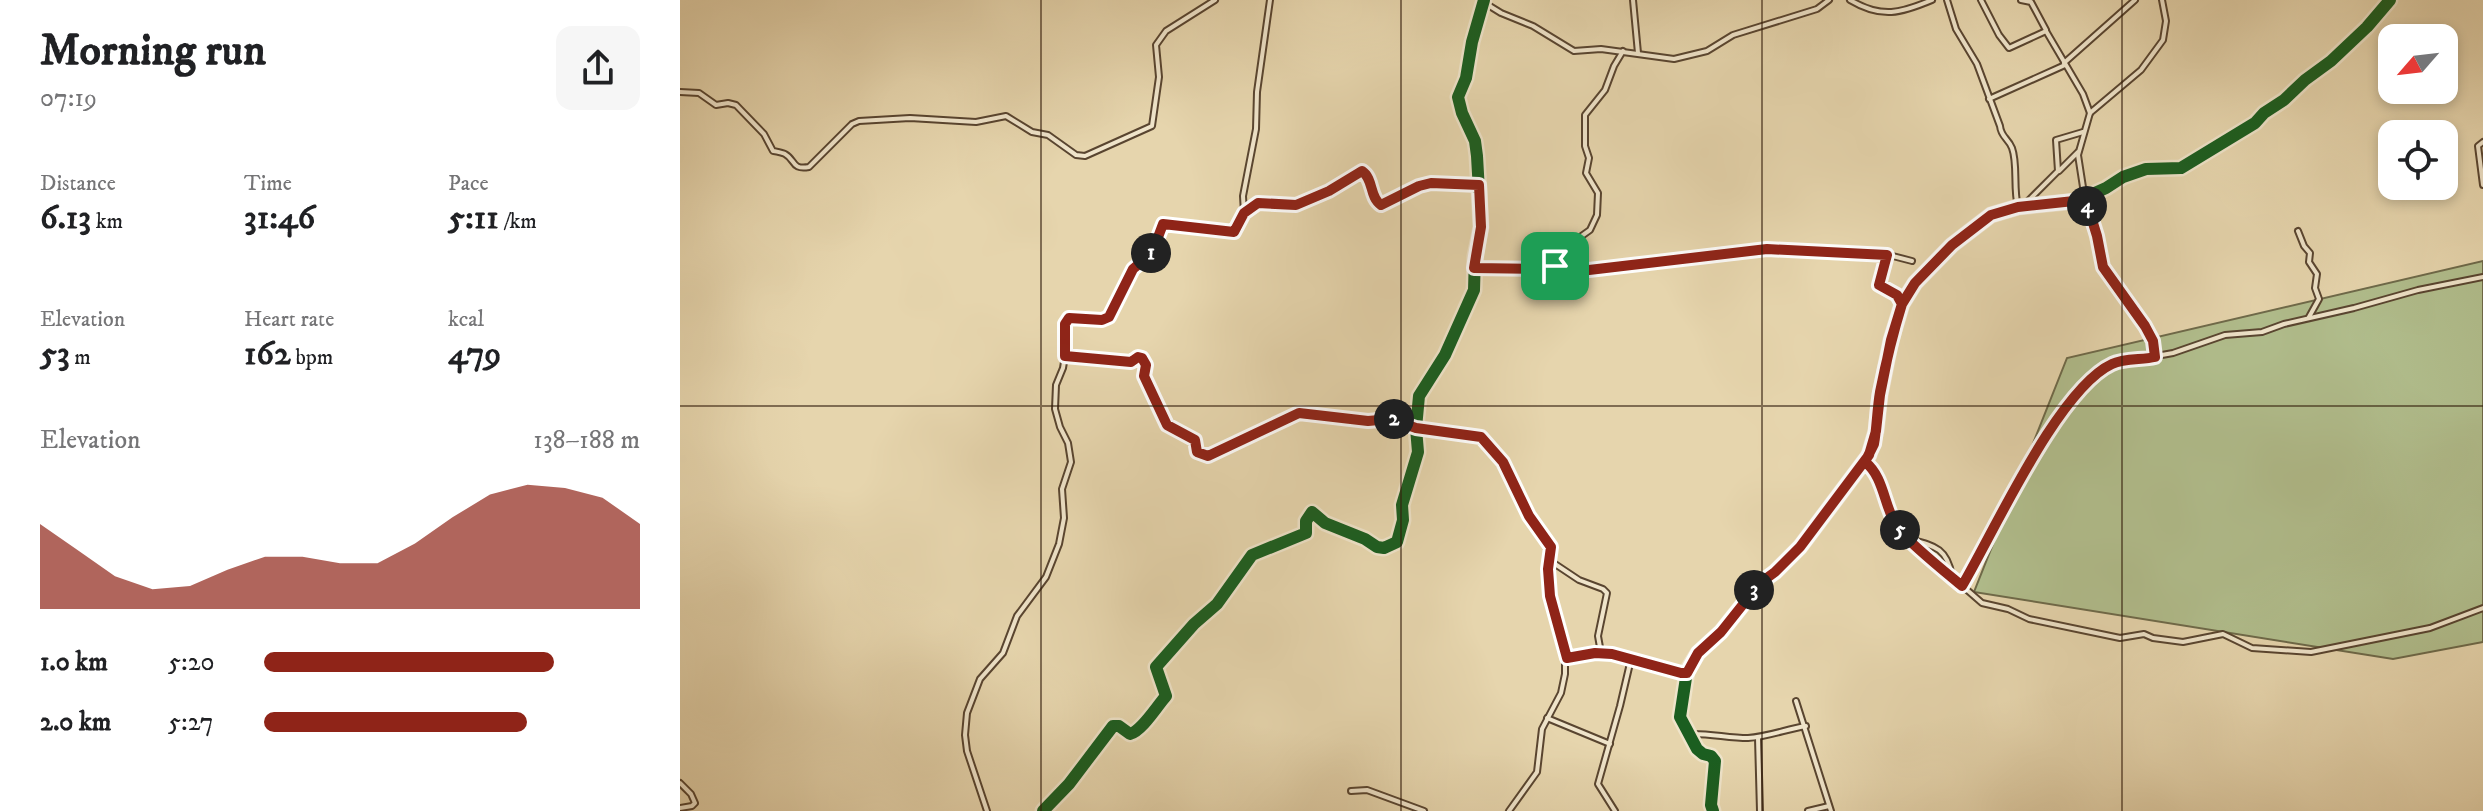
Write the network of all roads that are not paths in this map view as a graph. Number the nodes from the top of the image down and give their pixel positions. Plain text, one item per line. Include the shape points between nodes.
1 (1215, 0) edge
2 (1270, 0) edge
3 (1633, 0) edge
4 (1829, 0) edge
5 (1850, 0) edge
6 (1932, 0) edge
7 (1947, 0) edge
8 (1982, 0) edge
9 (2021, 0) edge
10 (2135, 0) edge
11 (2162, 0) edge
12 (2390, 0) edge
13 (1483, 1) edge
14 (1923, 2) edge
15 (2046, 30) junction
16 (1623, 51) junction
17 (1638, 53) junction
18 (2064, 64) junction
19 (680, 92) edge
20 (1989, 99) junction
21 (2090, 113) junction
22 (2084, 132) junction
23 (2483, 142) edge
24 (2079, 151) junction
25 (2057, 172) junction
26 (1479, 185) junction
27 (2483, 185) edge
28 (2085, 197) junction
29 (2020, 207) junction
30 (1244, 213) junction
31 (2298, 231) dead end
32 (1887, 255) junction
33 (1912, 261) dead end
34 (1555, 266) junction
35 (1474, 268) junction
36 (2483, 277) edge
37 (1902, 304) junction
38 (2309, 317) junction
39 (1065, 356) junction
40 (2155, 357) junction
41 (1416, 428) junction
42 (1865, 462) junction
43 (1910, 539) junction
44 (1549, 560) junction
45 (1952, 578) junction
46 (1962, 586) junction
47 (2483, 608) edge
48 (1601, 653) junction
49 (1567, 658) junction
50 (1631, 659) junction
51 (1687, 673) junction
52 (1796, 701) dead end
53 (1547, 718) junction
54 (1806, 726) junction
55 (1689, 734) junction
56 (1758, 737) junction
57 (1610, 744) junction
58 (680, 783) edge
59 (1351, 791) dead end
60 (680, 808) edge
61 (1830, 809) edge
62 (1712, 810) edge
63 (987, 811) edge
64 (1043, 811) edge
65 (1424, 811) edge
66 (1509, 811) edge
67 (1615, 811) edge
68 (1760, 811) edge
69 (1808, 811) edge

1 - 19 street via 1166,31 1155,46 1159,77 1152,126 1083,156 1006,116 976,122 869,119 852,124 805,169 773,151 735,105 713,105 699,93
2 - 30 street
3 - 17 street
4 - 17 street via 1817,9 1733,35 1698,54 1674,59
5 - 14 street via 1893,13
6 - 14 street
7 - 20 street
8 - 15 street via 2009,48
9 - 15 street via 2031,2
10 - 18 street
11 - 21 street via 2163,40 2141,70
12 - 28 street via 2331,61 2255,123 2184,167 2138,171
13 - 16 street via 1573,51
13 - 26 street via 1458,97 1475,141
15 - 18 street
16 - 17 street
16 - 34 street via 1605,90 1585,115 1586,173 1597,190 1597,215 1590,230
18 - 20 street
18 - 21 street
20 - 29 street via 2001,135 2013,150 2014,192
21 - 22 street
22 - 24 street
22 - 25 street via 2056,140
23 - 27 street via 2478,146
24 - 25 street
24 - 28 street
25 - 29 street
26 - 30 street via 1431,183 1381,205 1362,171 1300,204 1261,201
26 - 35 street via 1481,227
28 - 29 street
28 - 40 street via 2103,267 2145,326
29 - 37 street via 1973,227 1921,277
30 - 39 street via 1233,232 1163,224 1152,253 1133,269 1109,317 1069,318
31 - 38 street via 2317,274 2319,299
32 - 33 street
32 - 34 street via 1767,249 1589,270
32 - 37 street via 1879,285
34 - 35 street
35 - 41 street via 1471,299 1421,391
36 - 38 street
37 - 42 street via 1874,444
38 - 40 street
39 - 41 street via 1131,362 1142,358 1144,376 1167,425 1195,440 1197,452 1204,456 1299,413 1390,419
39 - 63 street via 1055,409 1071,462 1062,489 1059,544 1046,577 1017,616 1003,653 980,679 967,713 967,751
40 - 46 street via 2115,362 2077,393 2024,474
41 - 44 street via 1477,435 1487,442 1550,546
41 - 64 street via 1418,452 1396,543 1377,547 1312,512 1306,533 1252,555 1217,604 1156,667 1166,696 1140,728 1130,734 1113,726
42 - 43 street via 1875,472 1897,526
42 - 51 street via 1800,547 1760,583 1698,653
43 - 45 street
43 - 45 street via 1941,550
44 - 48 street via 1607,593 1599,631
44 - 49 street via 1550,596
45 - 46 street
46 - 47 street via 1987,605 2113,637 2144,634 2183,642 2223,634 2252,648 2278,651 2320,651 2430,628
48 - 49 street
48 - 50 street
49 - 53 street via 1563,687
50 - 51 street
50 - 57 street
51 - 55 street via 1679,716
52 - 54 street
53 - 57 street
53 - 66 street via 1537,772
54 - 56 street
54 - 61 street
55 - 56 street
55 - 62 street via 1700,753 1715,761
56 - 68 street
57 - 67 street via 1598,785
58 - 60 street via 695,803
59 - 65 street via 1367,790
61 - 69 street

